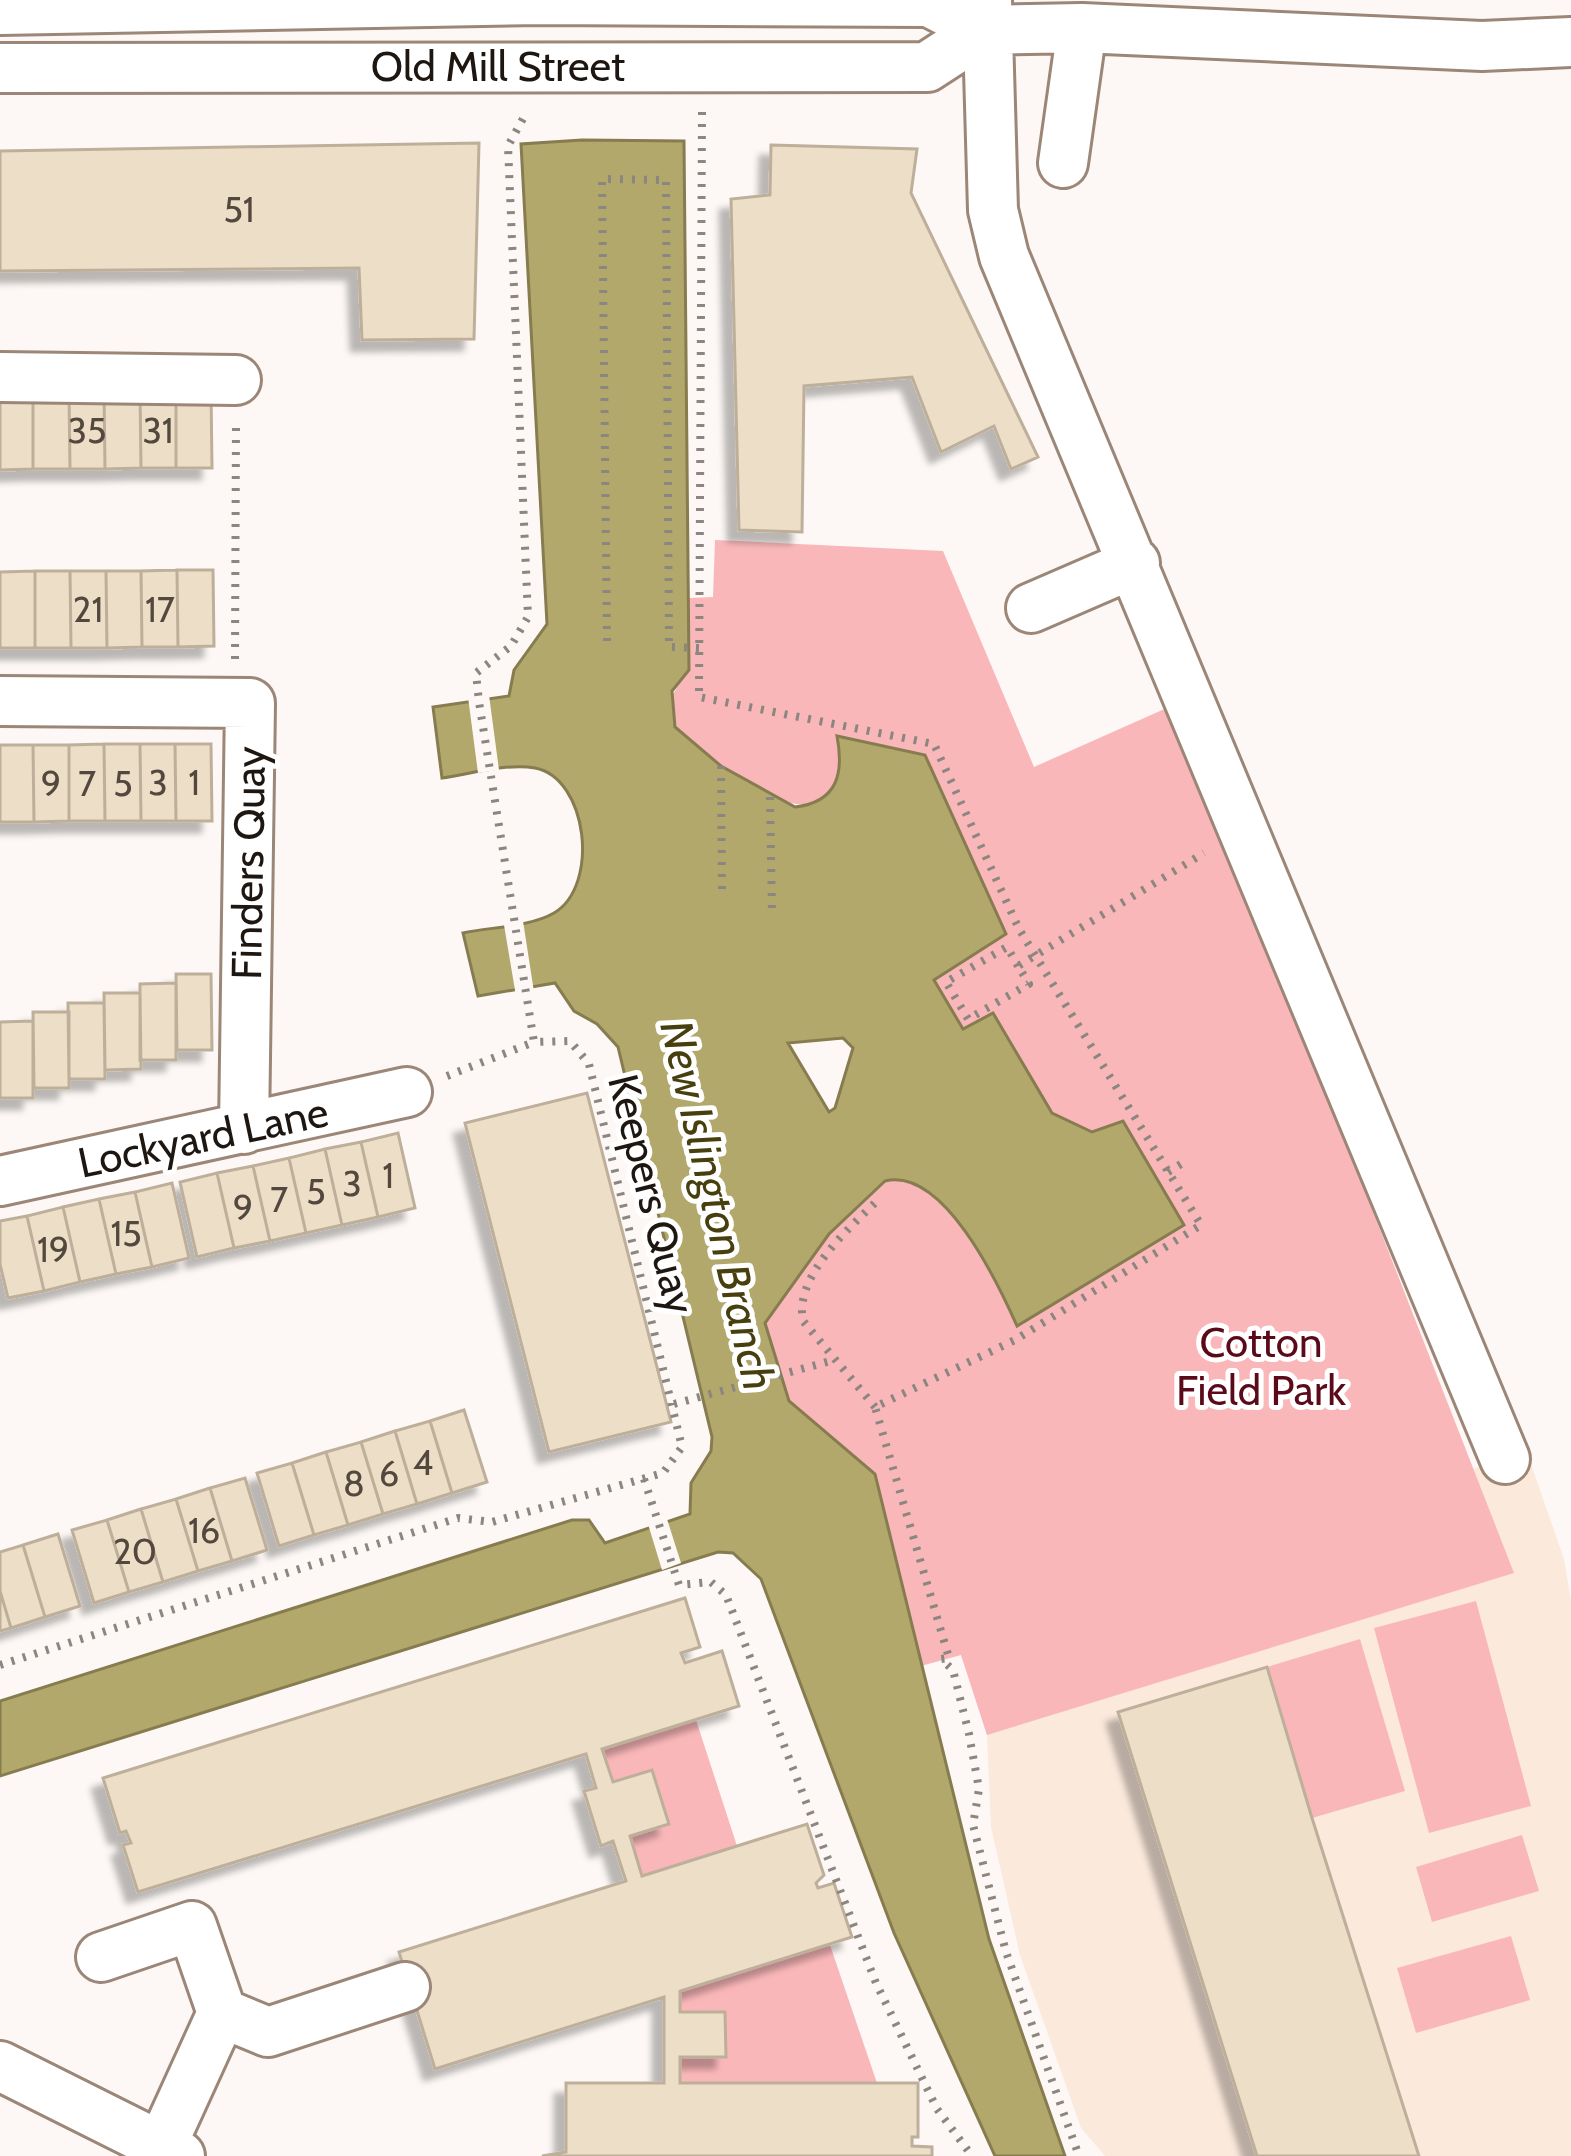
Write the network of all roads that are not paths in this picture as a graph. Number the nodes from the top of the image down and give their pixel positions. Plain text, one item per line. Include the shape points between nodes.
1 (0, 10) edge
2 (985, 15) edge
3 (1082, 28) junction
4 (1571, 42) edge
5 (0, 68) edge
6 (1064, 163) dead end
7 (0, 377) edge
8 (236, 380) road end
9 (1135, 563) junction
10 (1031, 608) dead end
11 (0, 701) edge
12 (407, 1092) road end
13 (244, 1129) junction
14 (0, 1181) edge
15 (1505, 1459) dead end
16 (101, 1957) dead end
17 (405, 1987) dead end
18 (222, 2013) junction
19 (0, 2066) edge
20 (152, 2149) edge

1 - 2 street, Old Mill Street via 929,2
2 - 3 street, Old Mill Street
2 - 5 street, Old Mill Street via 927,67
2 - 9 street via 992,210 1004,256
3 - 4 street, Old Mill Street via 1386,44
3 - 6 street
7 - 8 street
9 - 10 street
9 - 15 street
11 - 13 street, Finders Quay via 250,703
12 - 13 street, Lockyard Lane
13 - 14 street, Lockyard Lane
16 - 18 street via 192,1926
17 - 18 street via 268,2032
18 - 20 street
19 - 20 street

